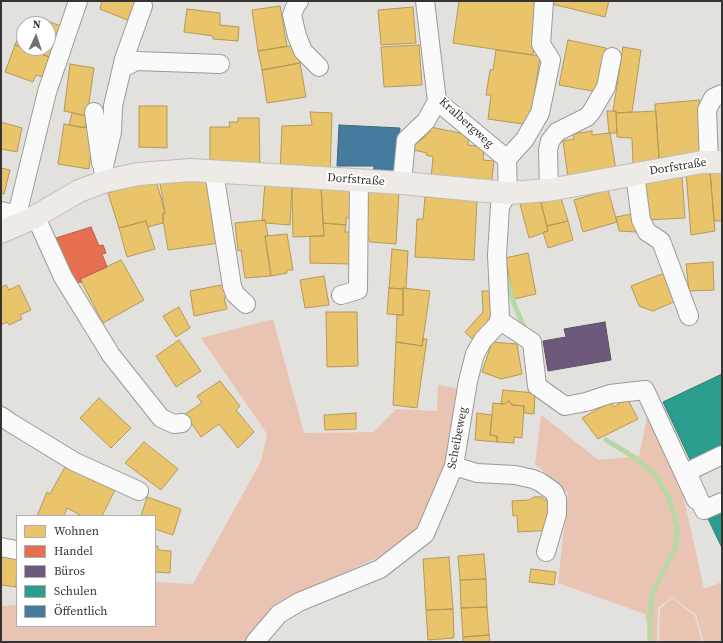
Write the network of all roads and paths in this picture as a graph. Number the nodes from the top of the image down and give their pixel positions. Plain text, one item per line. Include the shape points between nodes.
1 (78, 1) edge
2 (299, 1) edge
3 (425, 1) edge
4 (544, 1) edge
5 (143, 6) dead end
6 (612, 57) dead end
7 (220, 64) dead end
8 (319, 67) dead end
9 (123, 68) junction
10 (722, 94) edge
11 (437, 101) junction
12 (94, 112) dead end
13 (29, 126) dead end
14 (507, 159) junction
15 (715, 162) edge
16 (214, 172) junction
17 (635, 174) junction
18 (105, 176) junction
19 (359, 180) junction
20 (402, 183) junction
21 (549, 190) junction
22 (508, 193) junction
23 (12, 218) edge
24 (341, 295) dead end
25 (246, 304) dead end
26 (689, 316) dead end
27 (499, 320) junction
28 (1, 416) edge
29 (182, 424) dead end
30 (722, 455) edge
31 (454, 466) junction
32 (139, 490) dead end
33 (696, 500) dead end
34 (722, 502) edge
35 (546, 552) dead end
36 (255, 642) edge

1 - 23 street via 47,92
2 - 8 street via 292,15 297,36 303,51
3 - 11 street, Kralbergweg
4 - 14 street via 541,44 551,60 540,114 525,139
5 - 9 street
6 - 21 street via 606,87 592,111 587,117 557,132 550,141
7 - 9 street via 136,61
9 - 18 street via 113,106
10 - 15 street via 713,98 707,110
11 - 14 street, Kralbergweg
11 - 20 street via 426,121 406,140
12 - 18 street via 100,161
13 - 23 street
14 - 22 street
15 - 17 main road, Dorfstraße
16 - 18 main road, Dorfstraße via 191,170
16 - 19 main road, Dorfstraße
16 - 25 street via 232,286 235,294
17 - 21 main road, Dorfstraße
17 - 26 street via 641,220 647,232 661,242
18 - 23 main road, Dorfstraße via 79,191
19 - 20 main road, Dorfstraße
19 - 24 street via 358,290
20 - 22 main road, Dorfstraße
21 - 22 main road, Dorfstraße
22 - 27 street via 499,213
23 - 29 street via 39,224 63,277 111,355 161,418 174,424
27 - 31 street, Scheibeweg via 475,354
27 - 33 street via 532,342 537,386 565,406 610,394 645,390
28 - 32 street via 75,462
30 - 34 street via 686,472 704,510
31 - 35 street via 477,473 528,478 540,482 554,492 557,499 557,514
31 - 36 street, Scheibeweg via 425,534 380,569 299,602 279,614

